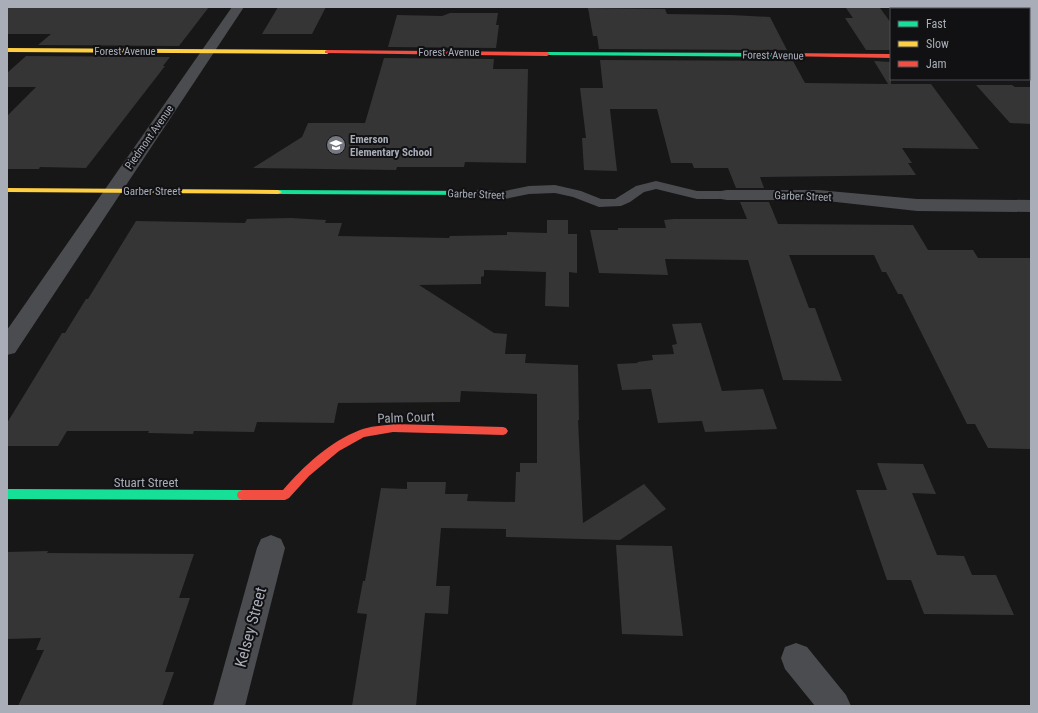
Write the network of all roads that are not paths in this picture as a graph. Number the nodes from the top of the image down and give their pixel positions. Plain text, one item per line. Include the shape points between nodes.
1 (238, 7) edge
2 (7, 50) edge
3 (208, 51) junction
4 (890, 56) edge
5 (7, 190) edge
6 (112, 191) junction
7 (481, 193) joint
8 (727, 195) joint
9 (1031, 206) edge
10 (7, 347) edge
11 (503, 431) dead end
12 (7, 494) edge
13 (285, 495) joint
14 (271, 548) dead end
15 (796, 658) dead end
16 (229, 706) edge
17 (835, 706) edge

1 - 3 street, Piedmont Avenue
2 - 3 street, Forest Avenue
3 - 4 street, Forest Avenue
3 - 6 street, Piedmont Avenue
5 - 6 street, Garber Street
6 - 7 street, Garber Street
6 - 10 street, Piedmont Avenue
7 - 8 lane, Garber Street via 500,196 529,190 555,189 599,203 617,203 640,190 656,185 696,195
8 - 9 street, Garber Street via 818,195 917,205
11 - 13 street, Palm Court via 393,428 362,433 335,448
12 - 13 street, Stuart Street
14 - 16 street, Kelsey Street
15 - 17 street

